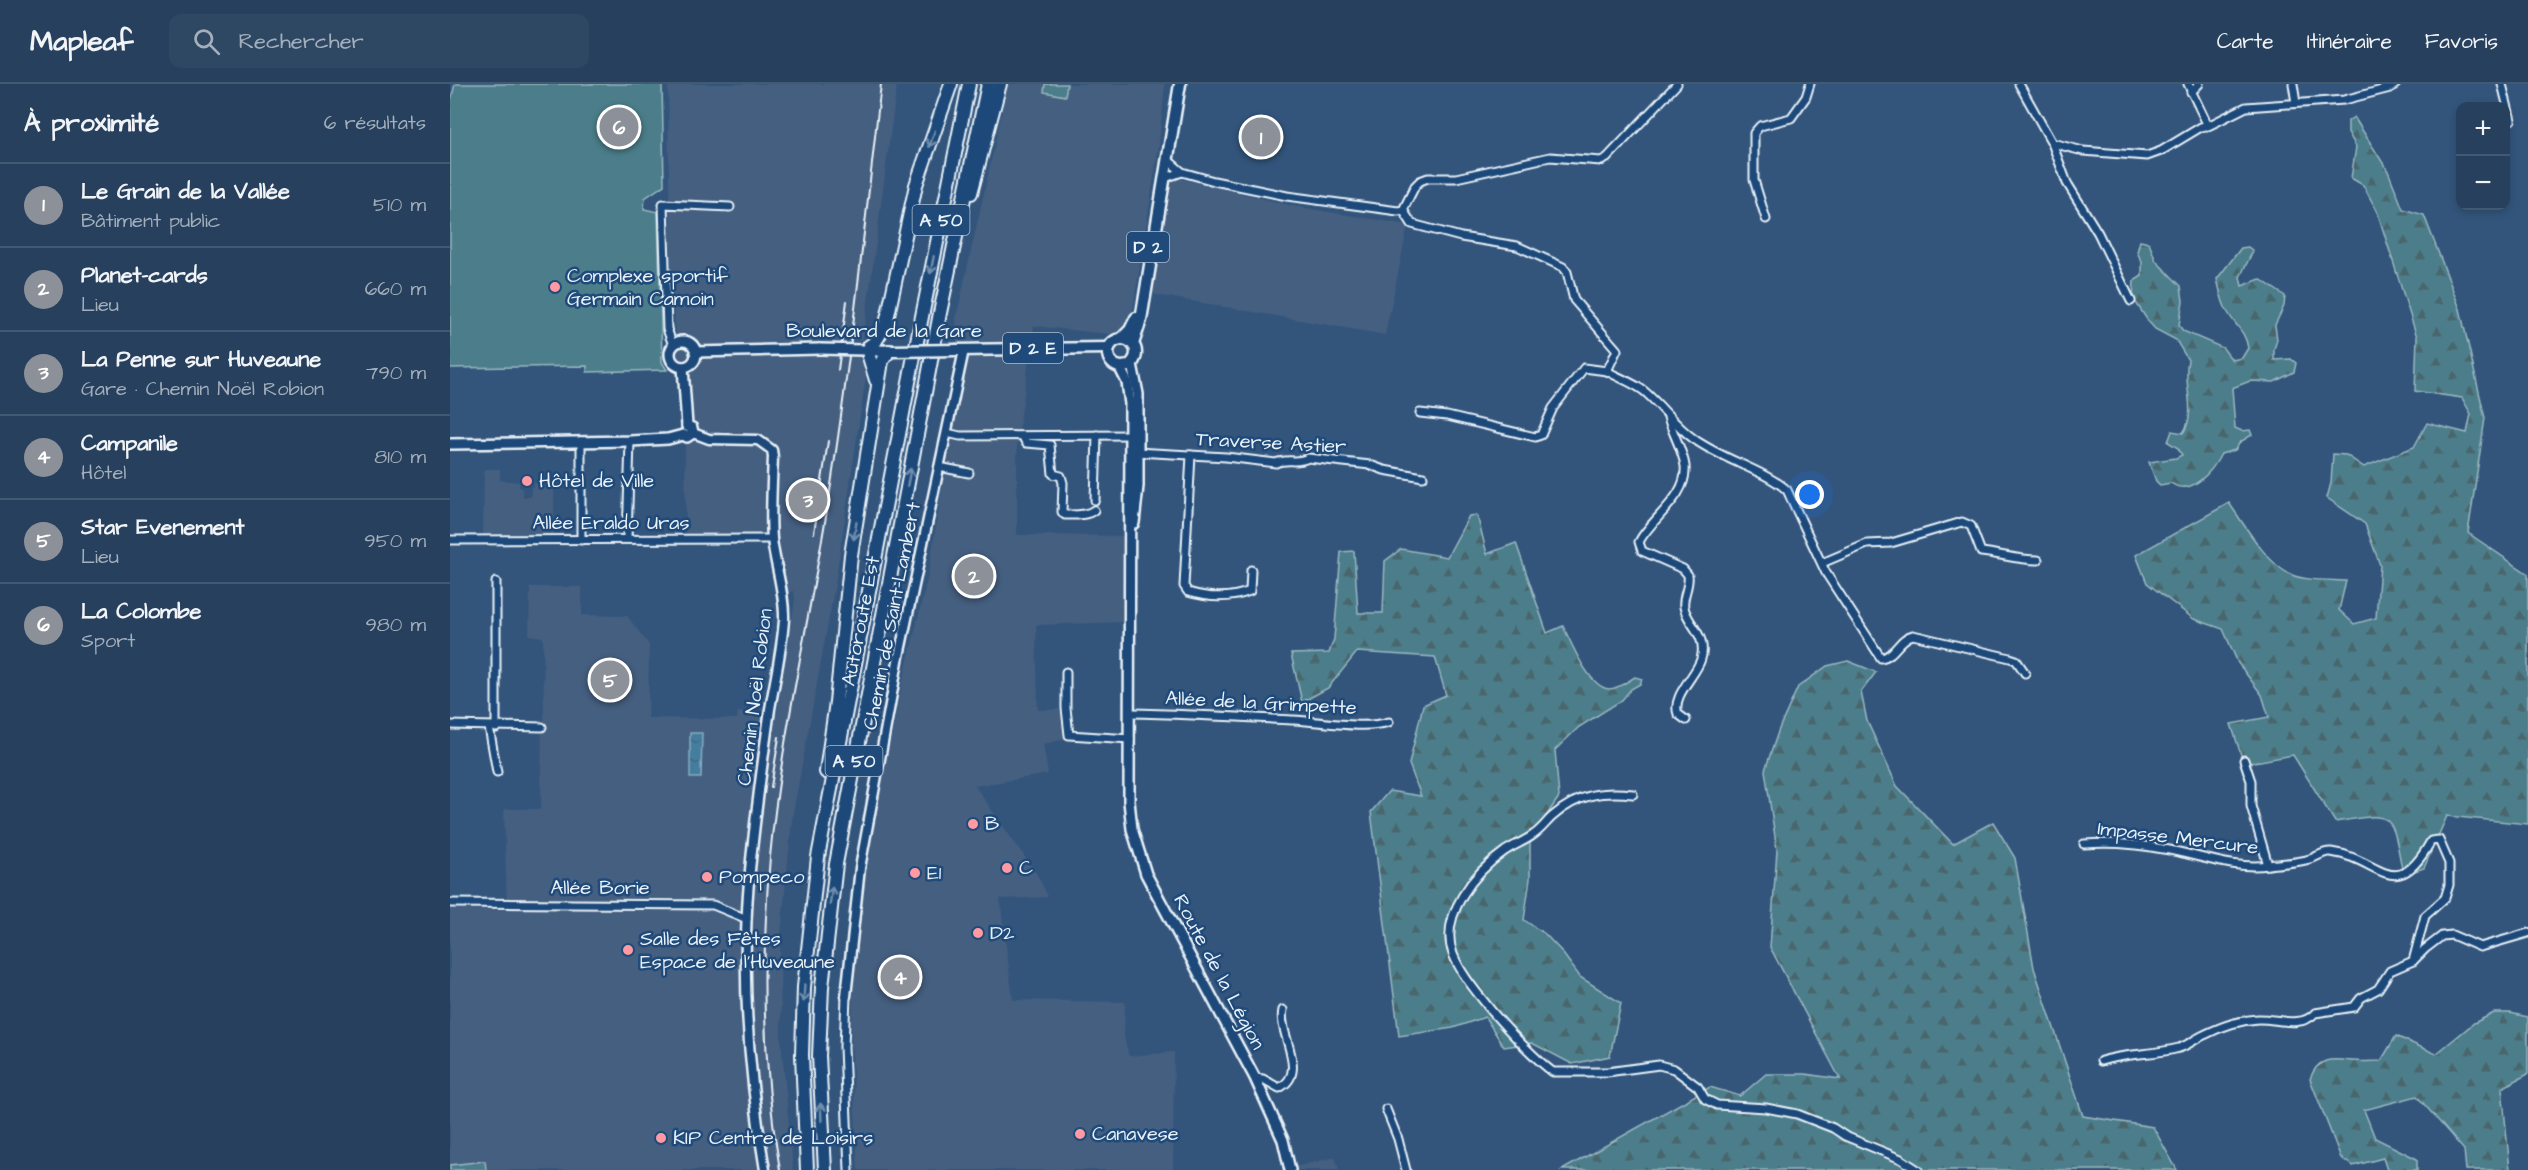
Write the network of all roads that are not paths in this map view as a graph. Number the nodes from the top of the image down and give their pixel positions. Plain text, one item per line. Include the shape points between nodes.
1 (951, 84) edge
2 (969, 84) edge
3 (988, 84) edge
4 (1000, 84) edge
5 (1173, 84) edge
6 (1180, 84) edge
7 (1677, 84) edge
8 (1810, 84) edge
9 (2019, 84) edge
10 (2186, 84) edge
11 (2199, 84) edge
12 (2293, 84) edge
13 (2396, 84) edge
14 (2502, 84) edge
15 (2191, 93) junction
16 (2296, 103) junction
17 (2511, 120) dead end
18 (2208, 126) junction
19 (2052, 143) junction
20 (1166, 156) junction
21 (1182, 172) junction
22 (1165, 178) junction
23 (730, 207) dead end
24 (1403, 210) junction
25 (1766, 219) dead end
26 (2131, 301) dead end
27 (940, 313) junction
28 (1121, 339) junction
29 (1133, 344) junction
30 (673, 345) junction
31 (1109, 348) junction
32 (865, 350) junction
33 (961, 350) junction
34 (891, 351) junction
35 (695, 352) junction
36 (1132, 364) junction
37 (683, 367) junction
38 (1120, 368) junction
39 (1607, 371) junction
40 (878, 387) junction
41 (1419, 413) dead end
42 (1667, 414) junction
43 (688, 431) junction
44 (947, 433) junction
45 (1097, 435) junction
46 (1134, 435) junction
47 (1023, 437) junction
48 (580, 441) junction
49 (630, 441) junction
50 (450, 444) edge
51 (1134, 452) junction
52 (1191, 455) junction
53 (939, 467) junction
54 (969, 473) dead end
55 (1423, 477) dead end
56 (1095, 500) dead end
57 (1094, 510) dead end
58 (627, 539) junction
59 (772, 539) junction
60 (450, 540) edge
61 (581, 540) junction
62 (2038, 560) dead end
63 (1822, 563) junction
64 (1251, 570) dead end
65 (496, 582) dead end
66 (1066, 672) dead end
67 (2025, 673) dead end
68 (1130, 713) junction
69 (1686, 720) dead end
70 (1389, 722) dead end
71 (450, 725) edge
72 (542, 727) dead end
73 (492, 728) junction
74 (1130, 739) junction
75 (2244, 760) dead end
76 (497, 772) dead end
77 (1633, 794) dead end
78 (2084, 844) dead end
79 (818, 857) junction
80 (2268, 865) junction
81 (450, 903) edge
82 (747, 919) junction
83 (2528, 933) edge
84 (2413, 961) junction
85 (846, 996) joint
86 (1283, 1010) dead end
87 (2101, 1061) dead end
88 (1255, 1078) junction
89 (1386, 1109) dead end
90 (765, 1170) edge
91 (807, 1170) edge
92 (825, 1170) edge
93 (849, 1170) edge
94 (1290, 1170) edge
95 (1406, 1170) edge
96 (1918, 1170) edge

1 -> 32 highway via 916,185 886,324
2 -> 79 highway, Autoroute Est / A 50
3 - 27 highway, Autoroute Est / A 50
4 - 27 highway
5 - 20 main road, D 2
6 - 20 main road, D 2
7 - 24 street via 1607,158 1600,161 1550,157 1456,178 1428,178 1415,186
8 - 25 street via 1806,98 1791,118 1760,126 1754,133 1754,180
9 - 19 street
10 - 15 street
11 - 15 street
12 - 16 street
13 - 16 street via 2344,100
14 - 17 street
15 - 18 street
16 - 18 street via 2246,107
18 - 19 street via 2147,156 2083,152
19 - 26 street via 2067,183 2098,233
20 - 21 street
20 - 22 main road, D 2
20 - 28 main road, D 2 via 1136,318
21 - 22 street
21 - 24 street via 1287,196 1391,212
22 - 29 main road, D 2 via 1141,320
23 - 30 street via 663,204 667,329
24 - 39 street via 1412,224 1517,246 1563,267 1574,300 1617,350
92 -> 27 highway, Autoroute Est / A 50 via 819,1056 827,921 846,800
28 - 29 main road
28 - 31 main road
29 - 36 main road via 1136,352
30 - 35 main road via 688,342
30 - 37 main road via 672,362
31 - 33 main road, Boulevard de la Gare / D 2 E
31 - 38 main road via 1111,363
32 - 34 main road, Boulevard de la Gare
32 - 35 main road, Boulevard de la Gare, bridge
32 - 40 highway
33 - 34 main road, Boulevard de la Gare / D 2 E, bridge
33 - 44 street, Chemin de Saint-Lambert
34 - 40 highway via 882,361
35 - 37 main road via 691,364
36 - 38 main road
36 - 46 main road via 1138,394
37 - 43 main road
38 - 46 main road via 1129,392
39 - 41 street via 1584,368 1535,437 1435,413
39 - 42 street via 1643,391
40 -> 79 highway via 851,555
42 - 63 street via 1695,440 1787,490
42 - 69 street via 1684,463 1684,476 1677,493 1639,542 1641,551 1683,569 1688,575 1683,604 1697,628 1702,655 1677,702 1678,714
43 - 49 main road via 668,439
43 - 59 street, Chemin Noël Robion via 710,439 759,440 772,450
44 - 47 street
44 - 53 street, Chemin de Saint-Lambert
45 - 46 street
45 - 47 street
45 - 56 street
46 - 51 main road, Route de la Légion
47 - 57 street via 1026,443 1050,445 1053,474 1061,476 1064,483 1062,512 1065,515
48 - 49 main road
48 - 50 main road
48 - 61 street
49 - 58 street
51 - 52 street, Traverse Astier
51 - 68 main road, Route de la Légion
52 - 55 street, Traverse Astier via 1276,464 1308,458 1370,465
52 - 64 street via 1184,586 1188,592 1202,596 1236,596 1250,591
53 - 54 street
53 - 85 street, Chemin de Saint-Lambert via 860,868
58 - 59 street, Allée Eraldo Uras
58 - 61 street, Allée Eraldo Uras
59 - 82 street, Chemin Noël Robion via 784,621 768,724
60 - 61 street, Allée Eraldo Uras
62 - 63 street via 1981,552 1971,526 1962,522 1892,543 1867,544
63 - 67 street via 1881,658 1913,634 2016,660
65 - 73 street
66 - 74 street via 1069,735
68 - 70 street, Allée de la Grimpette via 1320,723
68 - 74 main road, Route de la Légion
71 - 73 street
72 - 73 street
73 - 76 street
74 - 88 main road, Route de la Légion via 1132,829 1146,874
75 - 80 street via 2251,781 2251,806
77 - 96 street via 1593,793 1575,802 1554,815 1534,835 1506,850 1467,889 1452,923 1450,940 1453,954 1476,991 1553,1072 1659,1065 1674,1069 1698,1087 1705,1099 1717,1104 1797,1114
78 - 80 street, Impasse Mercure via 2109,842 2163,849 2250,868
79 -> 91 highway, Autoroute Est / A 50 via 804,999 802,1066
80 - 84 street, Impasse Mercure via 2310,859 2328,851 2399,875 2410,871 2431,841 2439,840 2450,863 2449,885 2445,898 2425,916
81 - 82 street, Allée Borie via 713,905
82 - 90 street, Chemin Noël Robion via 747,996 757,1126
83 - 84 street via 2480,947 2447,935 2434,941
84 - 87 street via 2390,971 2378,989 2354,1007 2315,1013 2301,1022 2240,1022 2182,1047
85 - 93 street
86 - 88 street via 1281,1025 1292,1074 1279,1088
88 - 94 main road, Route de la Légion via 1283,1140
89 - 95 street

